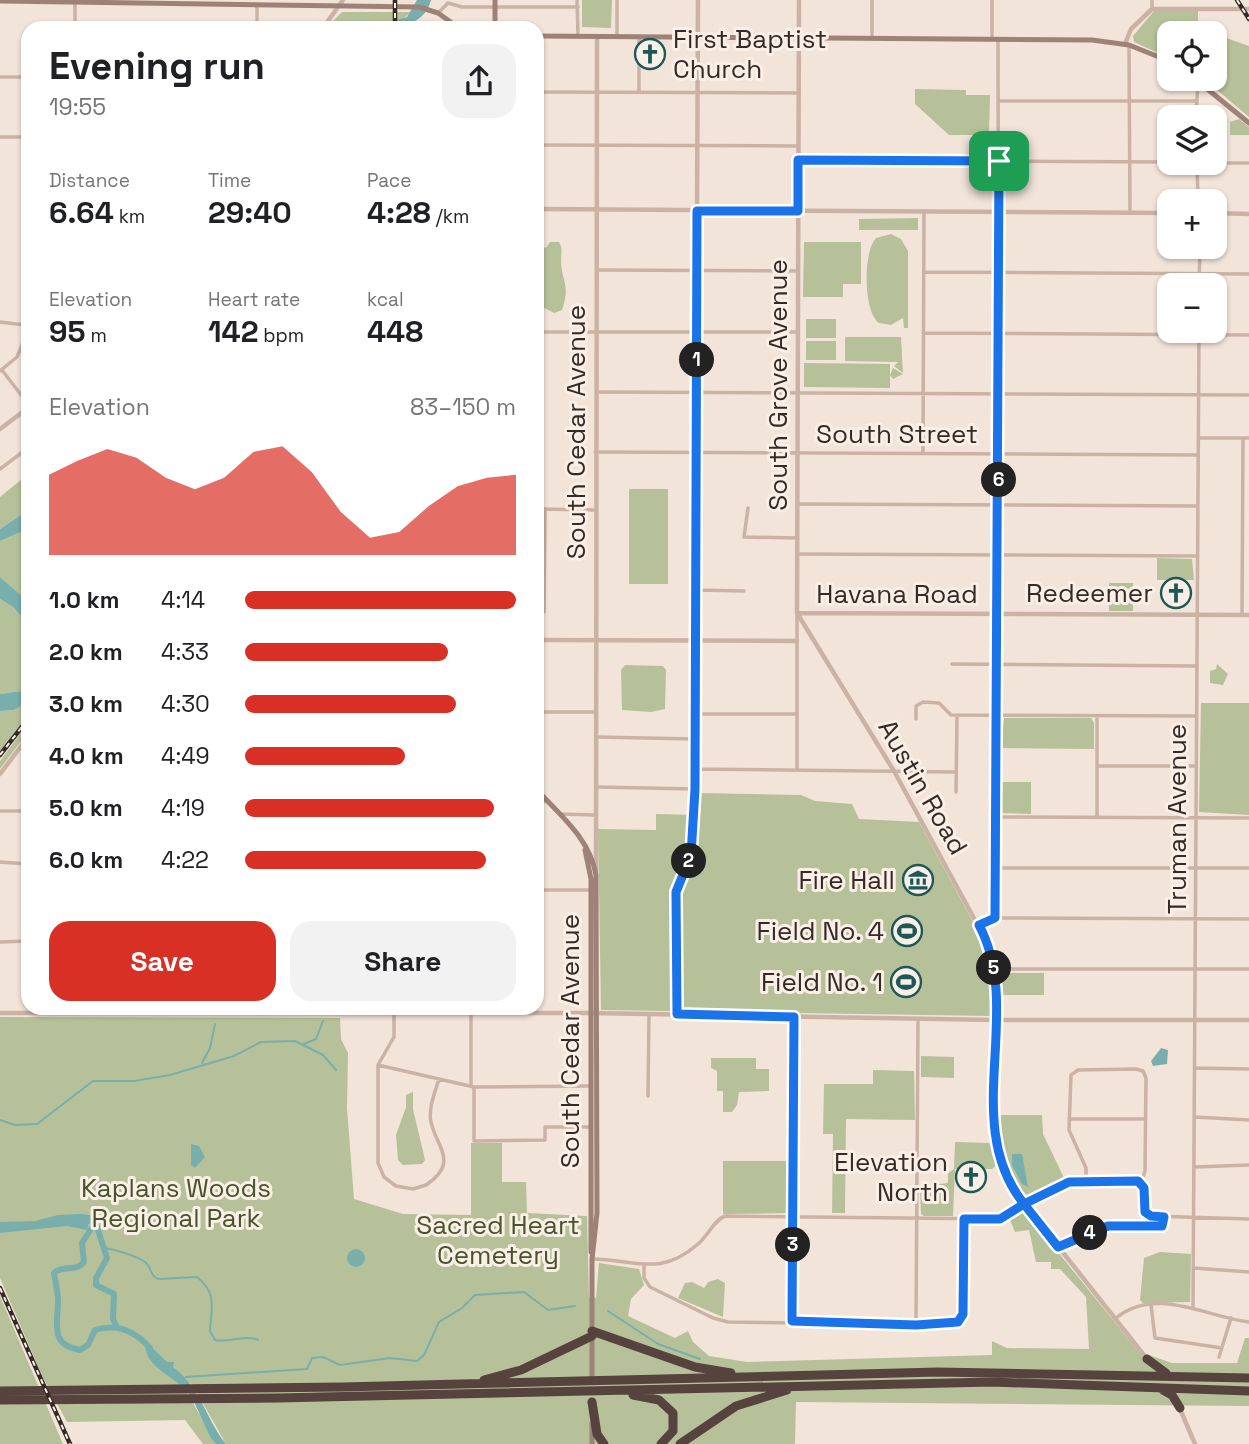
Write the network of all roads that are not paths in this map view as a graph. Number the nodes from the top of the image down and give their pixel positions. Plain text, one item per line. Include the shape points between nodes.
1 (578, 0) edge
2 (617, 0) edge
3 (698, 0) edge
4 (799, 0) edge
5 (872, 0) edge
6 (992, 0) edge
7 (1152, 0) edge
8 (0, 1) edge
9 (75, 1) edge
10 (183, 1) edge
11 (305, 1) edge
12 (342, 2) edge
13 (447, 2) edge
14 (257, 3) junction
15 (495, 4) edge
16 (578, 7) junction
17 (1152, 9) junction
18 (1249, 9) edge
19 (435, 11) junction
20 (75, 21) edge
21 (257, 21) edge
22 (328, 21) edge
23 (449, 21) edge
24 (544, 36) edge
25 (578, 36) junction
26 (597, 36) junction
27 (617, 36) junction
28 (639, 36) junction
29 (698, 37) junction
30 (799, 37) junction
31 (872, 37) junction
32 (995, 38) junction
33 (1127, 45) junction
34 (1157, 56) edge
35 (0, 77) edge
36 (21, 77) edge
37 (1196, 91) edge
38 (1210, 91) edge
39 (544, 92) edge
40 (596, 92) junction
41 (639, 92) junction
42 (698, 93) junction
43 (798, 93) junction
44 (998, 101) junction
45 (1129, 101) junction
46 (1196, 101) junction
47 (1196, 105) edge
48 (1249, 123) edge
49 (0, 137) edge
50 (21, 137) edge
51 (544, 145) edge
52 (596, 145) junction
53 (697, 145) junction
54 (798, 146) junction
55 (798, 160) junction
56 (999, 161) junction
57 (1130, 162) junction
58 (1157, 162) edge
59 (1227, 163) edge
60 (1249, 163) edge
61 (544, 209) edge
62 (596, 210) junction
63 (697, 211) junction
64 (798, 211) junction
65 (924, 212) junction
66 (999, 212) junction
67 (1130, 213) junction
68 (1157, 213) edge
69 (1227, 213) edge
70 (1249, 214) edge
71 (596, 270) junction
72 (697, 271) junction
73 (798, 271) junction
74 (924, 272) junction
75 (999, 273) junction
76 (1157, 274) edge
77 (1227, 274) edge
78 (1249, 274) edge
79 (0, 322) edge
80 (21, 325) edge
81 (697, 331) junction
82 (544, 332) edge
83 (596, 332) junction
84 (798, 332) junction
85 (923, 332) junction
86 (1157, 332) edge
87 (999, 333) junction
88 (1227, 334) edge
89 (1249, 335) edge
90 (1199, 343) edge
91 (21, 347) edge
92 (1, 370) edge
93 (596, 391) junction
94 (697, 392) junction
95 (797, 393) junction
96 (923, 393) junction
97 (999, 393) junction
98 (1199, 395) junction
99 (1249, 395) edge
100 (21, 397) edge
101 (21, 412) edge
102 (0, 429) edge
103 (1198, 438) junction
104 (1243, 438) junction
105 (1249, 438) edge
106 (595, 452) junction
107 (21, 453) edge
108 (696, 453) junction
109 (798, 453) junction
110 (923, 454) junction
111 (999, 454) junction
112 (1198, 455) junction
113 (0, 469) edge
114 (1243, 483) junction
115 (1249, 483) edge
116 (797, 504) junction
117 (999, 505) junction
118 (1198, 506) junction
119 (748, 508) dead end
120 (545, 509) joint
121 (595, 510) junction
122 (797, 538) junction
123 (797, 554) junction
124 (999, 555) junction
125 (1198, 556) junction
126 (696, 590) junction
127 (744, 590) dead end
128 (544, 612) dead end
129 (797, 613) junction
130 (999, 614) junction
131 (1197, 615) junction
132 (1242, 615) junction
133 (1249, 615) edge
134 (544, 639) edge
135 (595, 640) junction
136 (696, 640) junction
137 (797, 641) junction
138 (952, 664) dead end
139 (998, 665) junction
140 (1197, 666) junction
141 (544, 712) edge
142 (594, 712) junction
143 (696, 713) junction
144 (797, 715) junction
145 (957, 715) junction
146 (998, 715) junction
147 (1097, 716) junction
148 (1197, 716) junction
149 (916, 719) dead end
150 (594, 737) junction
151 (695, 738) junction
152 (21, 746) edge
153 (1097, 766) junction
154 (1197, 766) junction
155 (695, 769) junction
156 (797, 770) junction
157 (894, 771) junction
158 (956, 772) junction
159 (0, 774) edge
160 (594, 787) junction
161 (695, 789) junction
162 (956, 792) dead end
163 (546, 800) edge
164 (0, 811) edge
165 (21, 811) edge
166 (561, 814) junction
167 (594, 815) junction
168 (997, 817) junction
169 (1097, 817) junction
170 (1196, 817) junction
171 (1249, 818) edge
172 (594, 828) junction
173 (584, 843) junction
174 (0, 862) edge
175 (21, 864) edge
176 (996, 868) junction
177 (1196, 868) junction
178 (1249, 868) edge
179 (597, 875) junction
180 (544, 890) edge
181 (594, 890) junction
182 (995, 918) junction
183 (1196, 919) junction
184 (1249, 919) edge
185 (979, 925) junction
186 (21, 941) edge
187 (0, 942) edge
188 (994, 969) junction
189 (1196, 969) junction
190 (1249, 969) edge
191 (21, 1012) edge
192 (0, 1013) edge
193 (544, 1013) edge
194 (593, 1013) junction
195 (649, 1014) junction
196 (677, 1014) junction
197 (394, 1015) edge
198 (471, 1015) edge
199 (794, 1017) junction
200 (918, 1019) junction
201 (995, 1020) junction
202 (1195, 1020) junction
203 (1249, 1020) edge
204 (377, 1065) junction
205 (1195, 1069) junction
206 (1249, 1069) edge
207 (439, 1079) junction
208 (473, 1086) junction
209 (593, 1086) junction
210 (648, 1096) dead end
211 (1195, 1117) junction
212 (1069, 1119) junction
213 (1146, 1119) junction
214 (1249, 1120) edge
215 (589, 1127) junction
216 (1249, 1165) edge
217 (1194, 1167) junction
218 (1086, 1181) junction
219 (1141, 1183) junction
220 (1024, 1204) junction
221 (793, 1217) junction
222 (1164, 1217) junction
223 (1194, 1217) junction
224 (917, 1218) junction
225 (964, 1219) junction
226 (1249, 1219) edge
227 (1058, 1247) junction
228 (592, 1259) junction
229 (644, 1266) junction
230 (1194, 1268) junction
231 (1249, 1272) edge
232 (1151, 1305) junction
233 (1194, 1307) junction
234 (1231, 1318) junction
235 (1115, 1319) junction
236 (792, 1321) junction
237 (1249, 1322) edge
238 (916, 1325) junction
239 (592, 1334) junction
240 (1222, 1348) junction
241 (1219, 1357) dead end
242 (1147, 1359) junction
243 (1126, 1373) junction
244 (807, 1376) junction
245 (1189, 1376) junction
246 (1249, 1378) edge
247 (861, 1384) junction
248 (396, 1386) junction
249 (1137, 1387) junction
250 (1204, 1389) junction
251 (0, 1391) edge
252 (1249, 1391) edge
253 (554, 1392) junction
254 (34, 1395) junction
255 (176, 1395) junction
256 (208, 1395) junction
257 (0, 1401) edge
258 (592, 1402) junction
259 (1180, 1408) junction
260 (592, 1444) edge
261 (604, 1444) edge
262 (661, 1444) edge
263 (680, 1444) edge
264 (1195, 1444) edge

1 - 16 street
2 - 27 street
3 - 29 street
4 - 30 street, South Grove Avenue
5 - 31 street
6 - 32 street
7 - 17 street
8 - 9 main road
9 - 10 main road
9 - 20 street
10 - 14 main road
11 - 12 main road
11 - 14 main road
12 - 19 main road
12 - 22 street
13 - 15 street
13 - 19 street
14 - 21 street
15 - 16 street
16 - 25 street
17 - 18 street
17 - 33 street via 1131,29
19 - 23 main road
24 - 25 main road
25 - 26 main road
26 - 27 main road
26 - 40 street, South Cedar Avenue
27 - 28 main road
28 - 29 main road
28 - 41 street
29 - 30 main road
29 - 42 street
30 - 31 main road
30 - 43 street, South Grove Avenue
31 - 32 main road
32 - 33 main road
32 - 44 street
33 - 34 main road
33 - 45 street
35 - 36 street
37 - 46 street
38 - 48 main road
39 - 40 street
40 - 41 street
40 - 52 street, South Cedar Avenue
41 - 42 street
42 - 43 street
42 - 53 street
43 - 54 street, South Grove Avenue
44 - 45 street
44 - 56 street
45 - 46 street
45 - 57 street
46 - 47 street
49 - 50 street
51 - 52 street
52 - 53 street
52 - 62 street, South Cedar Avenue
53 - 54 street
53 - 63 street
54 - 55 street, South Grove Avenue
55 - 56 street
55 - 64 street, South Grove Avenue
56 - 57 street
56 - 66 street
57 - 58 street
57 - 67 street
59 - 60 street
61 - 62 street
62 - 63 street
62 - 71 street, South Cedar Avenue
63 - 64 street
63 - 72 street
64 - 65 street
64 - 73 street, South Grove Avenue
65 - 66 street
65 - 74 street
66 - 67 street
66 - 75 street
67 - 68 street
69 - 70 street
71 - 72 street
71 - 83 street, South Cedar Avenue
72 - 73 street
72 - 81 street
73 - 84 street, South Grove Avenue
74 - 75 street
74 - 85 street
75 - 76 street
75 - 87 street
77 - 78 street
79 - 80 street
81 - 83 street
81 - 84 street
81 - 94 street
82 - 83 street
83 - 93 street, South Cedar Avenue
84 - 95 street, South Grove Avenue
85 - 87 street
85 - 96 street
86 - 87 street
87 - 97 street
88 - 89 street
90 - 98 street, Truman Avenue
91 - 92 street
92 - 100 street
93 - 94 street
93 - 106 street, South Cedar Avenue
94 - 95 street
94 - 108 street
95 - 96 street
95 - 109 street, South Grove Avenue
96 - 97 street
96 - 110 street
97 - 98 street
97 - 111 street
98 - 99 street
98 - 103 street, Truman Avenue
101 - 102 street
103 - 104 street
103 - 112 street, Truman Avenue
104 - 105 street
104 - 114 street
106 - 108 street, South Street
106 - 121 street, South Cedar Avenue
107 - 113 street
108 - 109 street, South Street
108 - 126 street
109 - 110 street, South Street
109 - 116 street, South Grove Avenue
110 - 111 street, South Street
111 - 112 street, South Street
111 - 117 street
112 - 118 street, Truman Avenue
114 - 115 street
114 - 132 street
116 - 117 street
116 - 122 street, South Grove Avenue
117 - 118 street
117 - 124 street
118 - 125 street, Truman Avenue
119 - 122 street via 744,537
120 - 121 street
120 - 128 street
121 - 135 street, South Cedar Avenue
122 - 123 street, South Grove Avenue
123 - 124 street
123 - 129 street, South Grove Avenue
124 - 125 street
124 - 130 street
125 - 131 street, Truman Avenue
126 - 127 street
126 - 136 street
129 - 130 street, Havana Road
129 - 137 street, South Grove Avenue
129 - 157 street, Austin Road
130 - 131 street, Havana Road
130 - 139 street
131 - 132 street, Havana Road
131 - 140 street, Truman Avenue
132 - 133 street, Havana Road
134 - 135 street
135 - 136 street
135 - 142 street, South Cedar Avenue
136 - 137 street
136 - 143 street
137 - 144 street, South Grove Avenue
138 - 139 street
139 - 140 street
139 - 146 street
140 - 148 street, Truman Avenue
141 - 142 street
142 - 150 street, South Cedar Avenue
143 - 144 street
143 - 151 street
144 - 156 street, South Grove Avenue
145 - 146 street
145 - 149 street via 939,703 923,702 917,705
145 - 158 street
146 - 147 street
146 - 168 street
147 - 148 street
147 - 153 street
148 - 154 street, Truman Avenue
150 - 151 street
150 - 160 street, South Cedar Avenue
151 - 155 street
152 - 159 street
153 - 154 street
153 - 169 street
154 - 170 street, Truman Avenue
155 - 156 street
155 - 161 street
156 - 157 street
157 - 158 street
157 - 185 street, Austin Road
158 - 162 street
160 - 161 street
160 - 167 street, South Cedar Avenue
161 - 196 street via 691,855 676,892
163 - 166 main road
164 - 165 street
166 - 167 street
166 - 173 main road
167 - 172 street, South Cedar Avenue
168 - 169 street
168 - 176 street
169 - 170 street
170 - 171 street
170 - 177 street, Truman Avenue
172 - 173 street via 592,838
172 - 179 street, South Cedar Avenue
173 - 179 main road
173 - 181 main road, South Cedar Avenue
174 - 175 street
176 - 177 street
176 - 182 street
177 - 178 street
177 - 183 street, Truman Avenue
179 - 181 main road, South Cedar Avenue
180 - 181 street
181 - 194 main road, South Cedar Avenue
182 - 183 street
182 - 185 street
183 - 184 street
183 - 189 street, Truman Avenue
185 - 188 street, Austin Road
186 - 187 street
188 - 189 street
188 - 201 street, Austin Road
189 - 190 street
189 - 202 street, Truman Avenue
191 - 192 street
193 - 194 street
194 - 195 street
194 - 209 main road, South Cedar Avenue
195 - 196 street
195 - 210 street
196 - 199 street
197 - 204 street via 394,1037
198 - 208 street
199 - 200 street
199 - 221 street
200 - 201 street
200 - 224 street
201 - 202 street
201 - 220 street, Austin Road via 995,1142 1004,1174
202 - 203 street
202 - 205 street, Truman Avenue
204 - 207 street
204 - 207 street via 378,1163 384,1177 401,1188 426,1185 442,1166 442,1147 430,1118
205 - 206 street
205 - 211 street, Truman Avenue
207 - 208 street
208 - 209 street
208 - 215 street via 474,1140 545,1140 545,1127
209 - 215 main road, South Cedar Avenue
209 - 228 main road, South Cedar Avenue via 597,1213
211 - 214 street
211 - 217 street, Truman Avenue
212 - 213 street
212 - 213 street via 1072,1073 1108,1069 1145,1074
212 - 218 street
213 - 219 street
215 - 228 main road, South Cedar Avenue
216 - 217 street
217 - 223 street, Truman Avenue
218 - 219 street
218 - 220 street via 1063,1183
219 - 222 street via 1145,1212
220 - 225 street via 1000,1219
220 - 227 street, Austin Road
221 - 224 street
221 - 229 street via 721,1217 690,1250
221 - 236 street
222 - 223 street
222 - 227 street via 1162,1226 1108,1226
223 - 226 street
223 - 230 street, Truman Avenue
224 - 225 street
224 - 238 street
225 - 238 street via 962,1317 952,1325
227 - 235 street, Austin Road
228 - 229 street
228 - 239 main road, South Cedar Avenue
229 - 236 street via 650,1287 713,1318 734,1323
230 - 231 street
230 - 233 street, Truman Avenue
232 - 233 street
232 - 235 street via 1132,1308
232 - 240 street via 1155,1338
233 - 234 street
234 - 237 street
234 - 240 street
235 - 242 street, Austin Road
236 - 238 street
239 - 244 highway via 704,1369
239 - 248 highway via 499,1377
239 - 258 main road, South Cedar Avenue
240 - 241 street
242 - 243 highway via 1145,1371
242 - 245 highway via 1162,1371
243 - 244 highway
243 - 245 highway
244 - 248 highway
245 - 246 highway
247 - 249 highway
247 - 253 highway
247 - 263 highway via 764,1395 728,1411
248 - 256 highway
249 - 250 highway
249 - 259 highway via 1169,1392
250 - 252 highway
250 - 259 highway via 1181,1395
251 - 254 highway
253 - 256 highway
253 - 262 highway via 640,1395 659,1400 675,1420 672,1434
254 - 255 highway via 64,1400
254 - 255 highway via 59,1390
254 - 257 highway
255 - 256 highway
258 - 260 main road, South Cedar Avenue
258 - 261 highway via 597,1434
259 - 264 street

